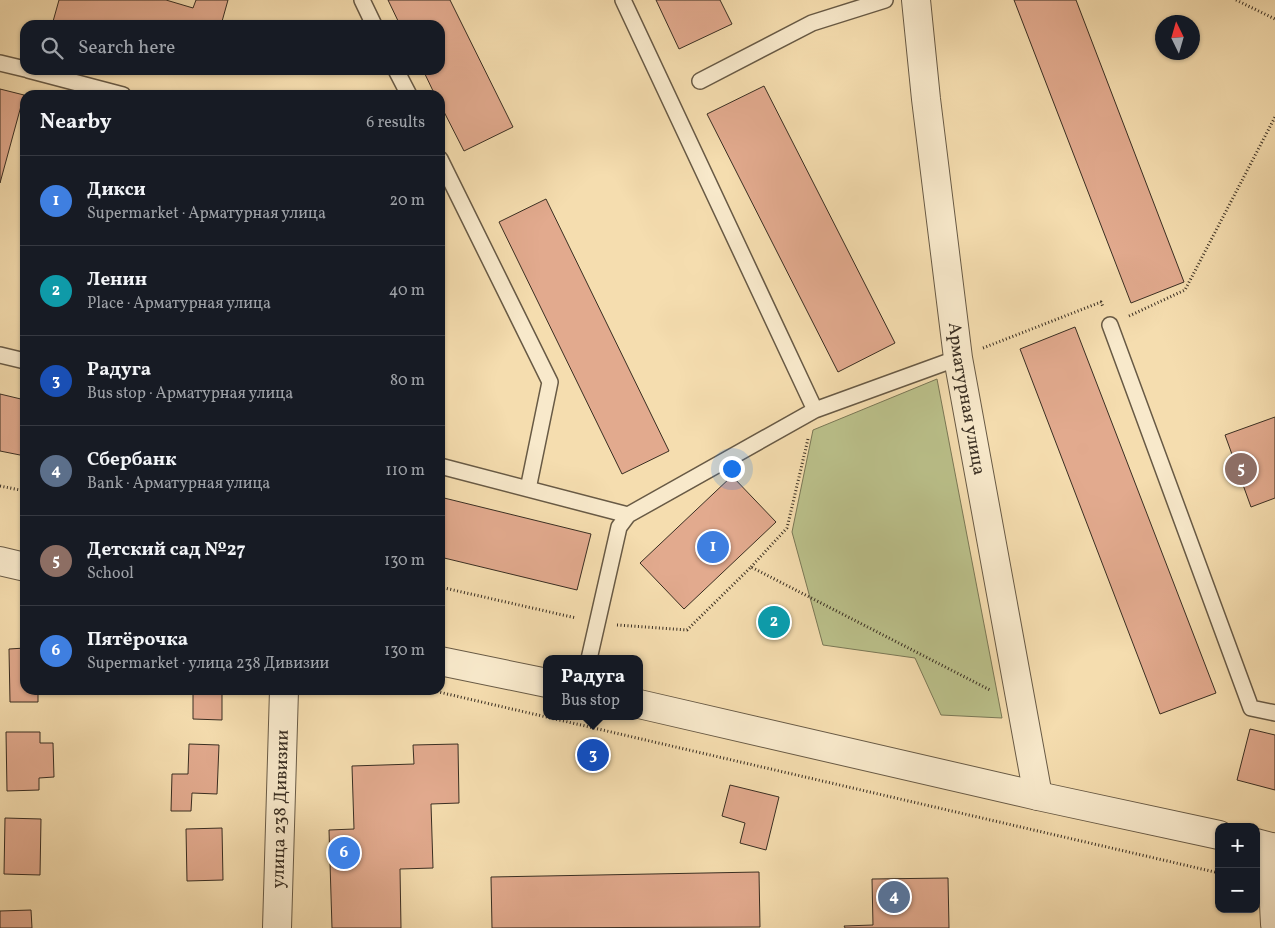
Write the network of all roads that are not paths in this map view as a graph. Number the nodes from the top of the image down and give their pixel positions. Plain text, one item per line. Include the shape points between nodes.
1 (362, 0) edge
2 (623, 0) edge
3 (885, 0) edge
4 (916, 0) edge
5 (372, 20) edge
6 (0, 63) edge
7 (20, 68) edge
8 (45, 75) edge
9 (399, 75) edge
10 (700, 80) dead end
11 (104, 90) edge
12 (406, 90) edge
13 (445, 169) edge
14 (1110, 325) road end
15 (0, 355) edge
16 (958, 358) junction
17 (20, 360) edge
18 (815, 410) junction
19 (445, 467) edge
20 (528, 489) junction
21 (628, 515) junction
22 (0, 561) edge
23 (20, 566) edge
24 (589, 655) edge
25 (445, 662) edge
26 (543, 683) edge
27 (284, 695) edge
28 (643, 705) edge
29 (1275, 713) edge
30 (1038, 796) junction
31 (1215, 834) edge
32 (1268, 846) edge
33 (1275, 924) edge
34 (277, 928) edge

1 - 5 lane
2 - 18 lane
3 - 10 lane via 812,23
4 - 16 street, Арматурная улица
6 - 7 lane
8 - 11 lane
9 - 12 lane
13 - 20 lane via 550,382
14 - 29 lane via 1251,708
15 - 17 lane
16 - 18 lane
16 - 30 street, Арматурная улица
18 - 21 lane
19 - 20 lane
20 - 21 lane
21 - 24 lane via 619,527
22 - 23 street
25 - 26 street
27 - 34 street, улица 238 Дивизии
28 - 30 street
30 - 31 street
32 - 33 street

